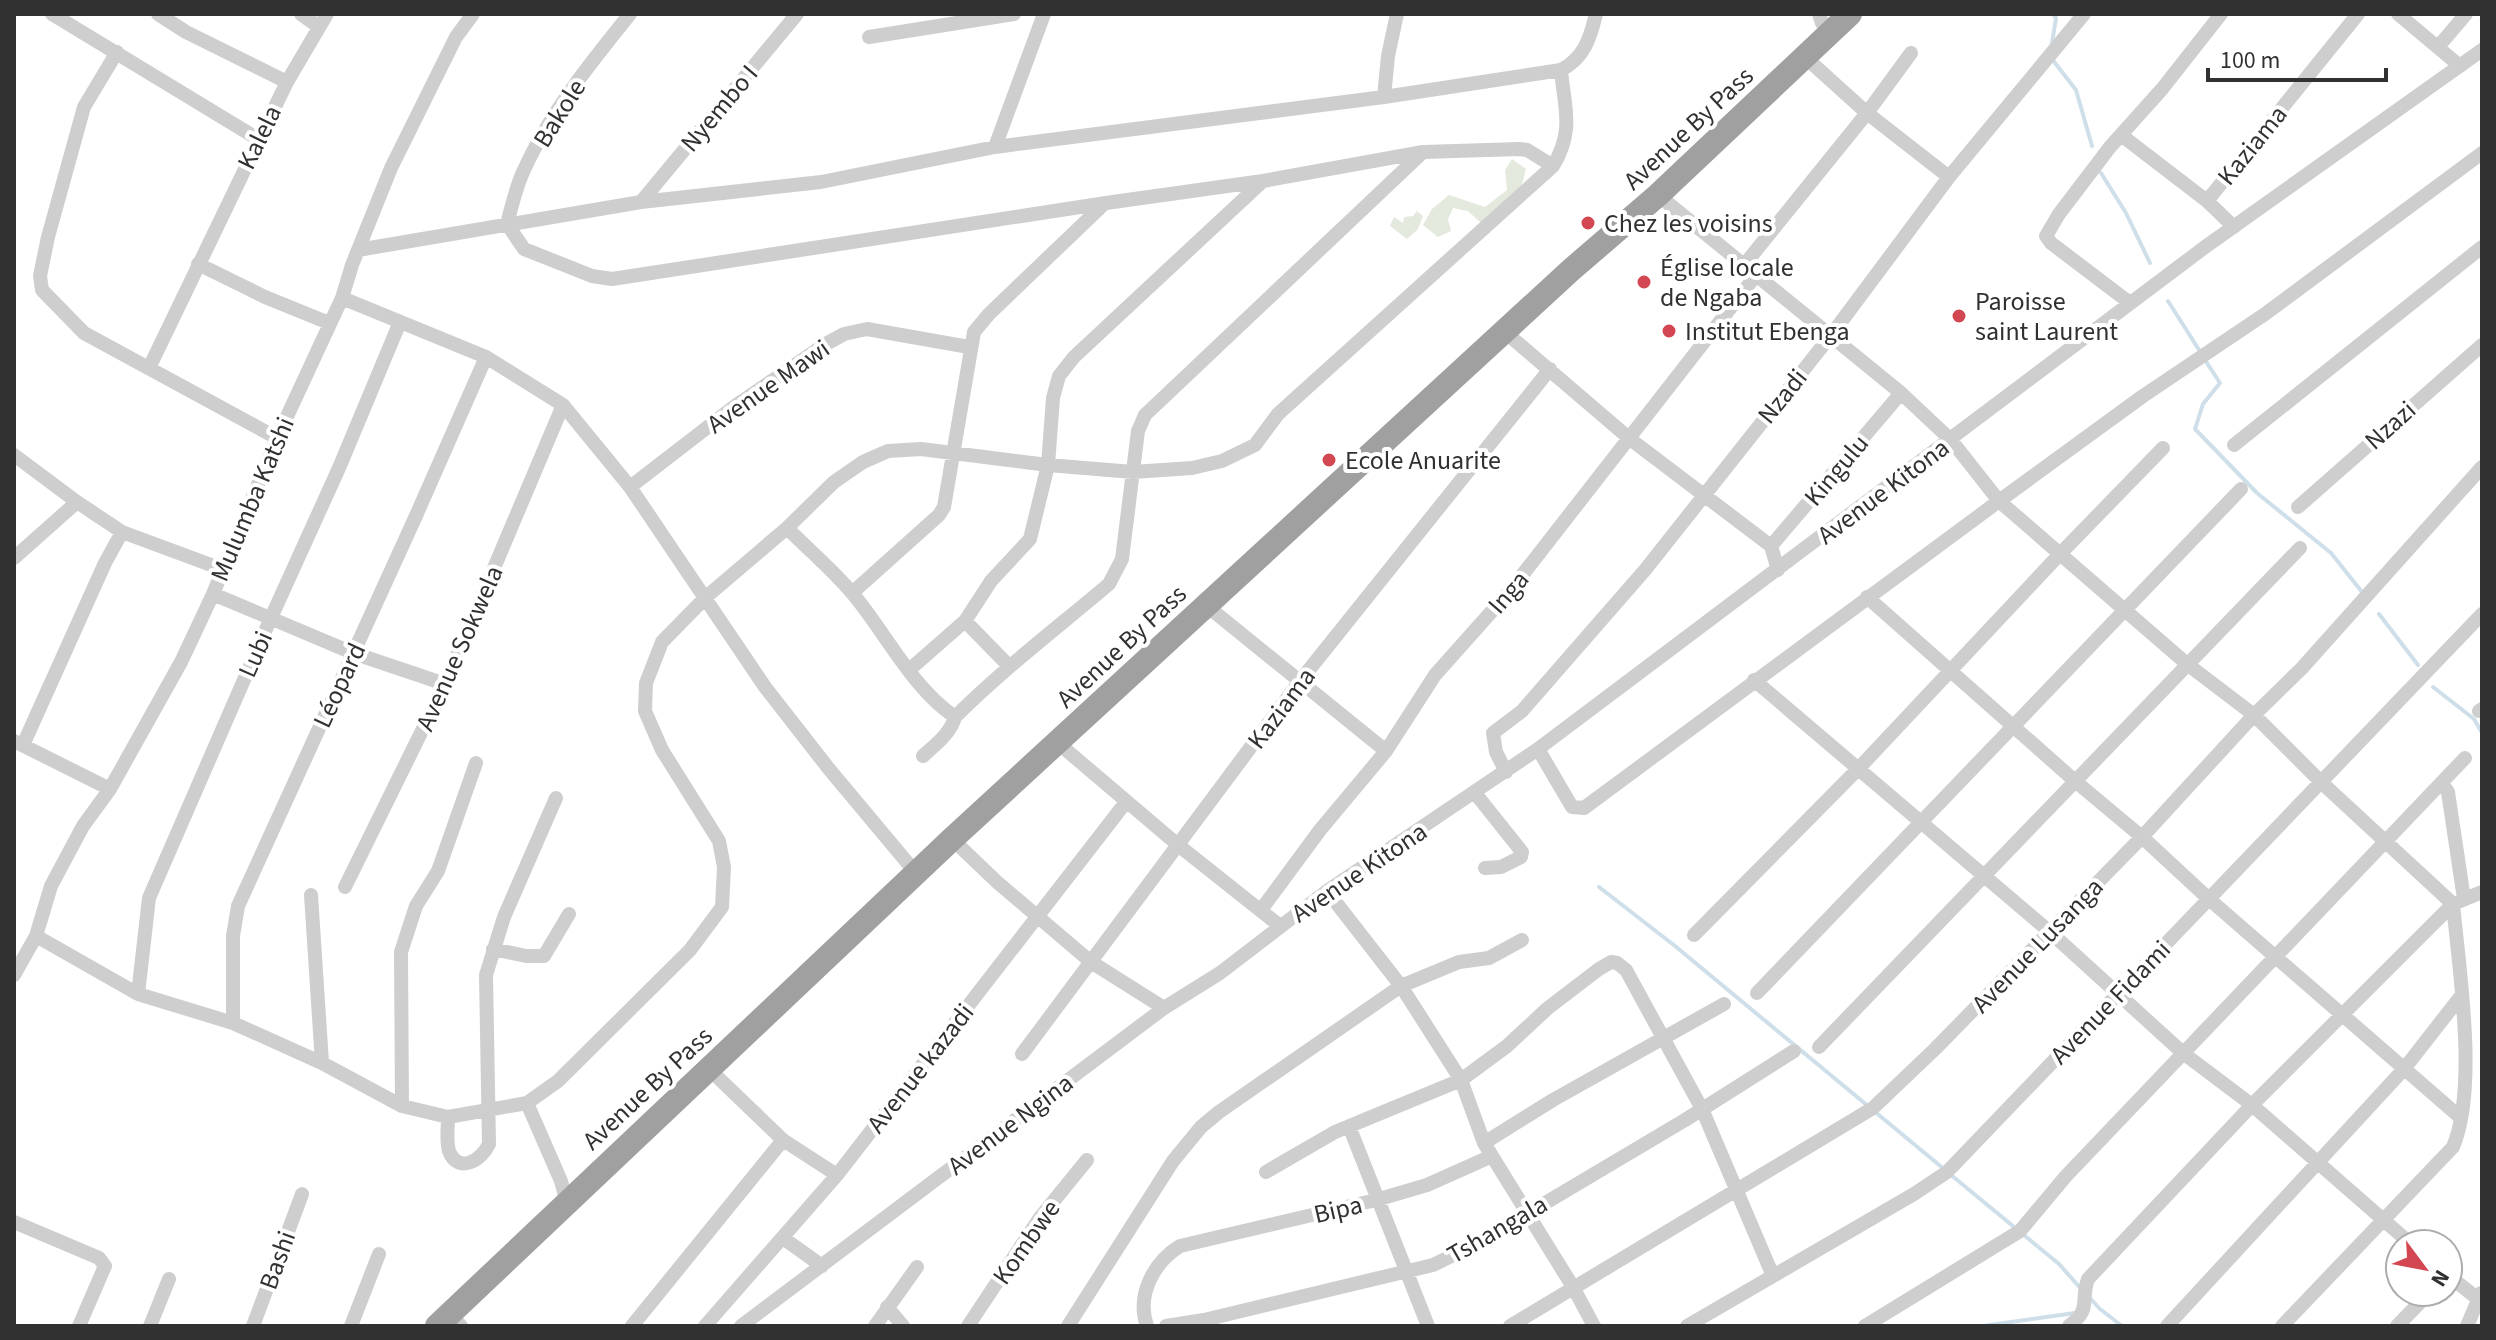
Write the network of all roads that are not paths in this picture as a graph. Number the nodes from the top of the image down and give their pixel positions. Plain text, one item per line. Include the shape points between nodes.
1 (52, 14) edge
2 (158, 14) edge
3 (301, 14) edge
4 (473, 14) edge
5 (630, 14) edge
6 (797, 14) edge
7 (1014, 14) edge
8 (1044, 14) edge
9 (1397, 14) edge
10 (1596, 14) edge
11 (2084, 14) edge
12 (2221, 14) edge
13 (2358, 14) edge
14 (2398, 14) edge
15 (2466, 14) edge
16 (1837, 16) edge
17 (323, 20) edge
18 (869, 37) dead end
19 (2438, 47) junction
20 (2482, 50) edge
21 (117, 52) junction
22 (1911, 53) dead end
23 (1805, 57) junction
24 (2460, 66) junction
25 (1561, 70) junction
26 (287, 82) junction
27 (1384, 97) junction
28 (1867, 113) junction
29 (2121, 135) junction
30 (258, 139) junction
31 (995, 147) junction
32 (1423, 152) junction
33 (2482, 153) edge
34 (1553, 166) junction
35 (1949, 177) junction
36 (1263, 181) junction
37 (1658, 195) junction
38 (2207, 201) junction
39 (641, 202) junction
40 (1106, 203) junction
41 (507, 224) junction
42 (2234, 227) junction
43 (2482, 247) edge
44 (358, 250) junction
45 (198, 264) junction
46 (1745, 264) junction
47 (1757, 274) junction
48 (342, 298) junction
49 (2130, 303) junction
50 (400, 322) junction
51 (329, 323) junction
52 (1505, 332) junction
53 (1832, 334) junction
54 (2482, 345) edge
55 (969, 347) junction
56 (486, 357) junction
57 (149, 368) junction
58 (1550, 369) junction
59 (1901, 393) junction
60 (563, 405) junction
61 (277, 438) junction
62 (1630, 439) junction
63 (1951, 440) junction
64 (2234, 445) dead end
65 (2163, 448) dead end
66 (954, 453) junction
67 (14, 455) edge
68 (1048, 465) junction
69 (2482, 467) edge
70 (1133, 472) junction
71 (630, 487) junction
72 (2241, 489) dead end
73 (1702, 495) junction
74 (1999, 501) junction
75 (77, 502) junction
76 (2298, 507) dead end
77 (787, 528) junction
78 (122, 532) junction
79 (1771, 546) junction
80 (2300, 548) dead end
81 (2059, 555) junction
82 (14, 558) edge
83 (222, 569) junction
84 (1778, 570) junction
85 (852, 593) junction
86 (213, 594) junction
87 (706, 597) junction
88 (1867, 597) junction
89 (1207, 606) junction
90 (2124, 608) junction
91 (2482, 614) edge
92 (270, 620) junction
93 (965, 621) junction
94 (353, 653) junction
95 (2187, 664) junction
96 (1008, 665) junction
97 (909, 670) junction
98 (1950, 670) junction
99 (1754, 680) junction
100 (1300, 681) junction
101 (445, 684) junction
102 (2254, 715) junction
103 (955, 717) junction
104 (2013, 727) junction
105 (18, 743) edge
106 (1058, 743) junction
107 (1538, 749) junction
108 (1386, 751) junction
109 (923, 756) dead end
110 (2465, 758) dead end
111 (476, 763) dead end
112 (1859, 768) junction
113 (1506, 772) junction
114 (2075, 781) junction
115 (2321, 782) junction
116 (2442, 784) junction
117 (110, 789) junction
118 (1475, 793) junction
119 (556, 798) dead end
120 (1126, 802) junction
121 (1922, 824) junction
122 (2142, 837) junction
123 (952, 839) junction
124 (2386, 841) junction
125 (1178, 845) junction
126 (1485, 868) dead end
127 (916, 873) junction
128 (1983, 877) junction
129 (345, 887) dead end
130 (1327, 891) junction
131 (311, 895) dead end
132 (2472, 898) edge
133 (2209, 899) junction
134 (1261, 910) junction
135 (569, 914) dead end
136 (1038, 918) junction
137 (1280, 926) junction
138 (2050, 932) junction
139 (1694, 935) dead end
140 (36, 936) junction
141 (1522, 940) dead end
142 (493, 949) junction
143 (2276, 956) junction
144 (1091, 962) junction
145 (14, 975) edge
146 (1401, 986) junction
147 (1757, 993) dead end
148 (138, 994) junction
149 (2119, 994) junction
150 (2461, 996) junction
151 (1724, 1004) dead end
152 (1164, 1008) junction
153 (2342, 1013) junction
154 (233, 1023) junction
155 (1662, 1038) junction
156 (1819, 1047) dead end
157 (1794, 1051) dead end
158 (2183, 1053) junction
159 (1022, 1054) dead end
160 (322, 1063) junction
161 (709, 1069) junction
162 (2404, 1069) junction
163 (1461, 1080) junction
164 (527, 1103) junction
165 (2252, 1105) junction
166 (402, 1106) junction
167 (489, 1109) junction
168 (1702, 1109) junction
169 (448, 1117) junction
170 (2461, 1118) junction
171 (1349, 1126) junction
172 (783, 1140) junction
173 (1488, 1150) junction
174 (1087, 1160) dead end
175 (2318, 1163) junction
176 (1266, 1172) dead end
177 (837, 1175) junction
178 (1738, 1189) junction
179 (302, 1194) dead end
180 (1376, 1200) junction
181 (567, 1203) junction
182 (1525, 1213) junction
183 (2383, 1221) junction
184 (14, 1222) edge
185 (2392, 1228) edge
186 (783, 1238) junction
187 (379, 1254) dead end
188 (822, 1266) junction
189 (917, 1267) dead end
190 (1407, 1272) junction
191 (1773, 1276) junction
192 (169, 1279) dead end
193 (1573, 1287) junction
194 (2480, 1295) edge
195 (887, 1307) junction
196 (2414, 1308) edge
197 (449, 1322) edge
198 (79, 1326) edge
199 (150, 1326) edge
200 (253, 1326) edge
201 (351, 1326) edge
202 (632, 1326) edge
203 (705, 1326) edge
204 (741, 1326) edge
205 (875, 1326) edge
206 (903, 1326) edge
207 (968, 1326) edge
208 (1068, 1326) edge
209 (1147, 1326) edge
210 (1166, 1326) edge
211 (1428, 1326) edge
212 (1510, 1326) edge
213 (1594, 1326) edge
214 (1687, 1326) edge
215 (1865, 1326) edge
216 (2069, 1326) edge
217 (2167, 1326) edge
218 (2282, 1326) edge
219 (2397, 1326) edge
220 (2467, 1326) edge

1 - 21 street
2 - 26 street
3 - 17 street
4 - 44 street, Mulumba Katshi via 456,37 391,168
5 - 41 street, Bakole via 594,58 523,170
6 - 39 street, Nyembo I
7 - 18 street
8 - 31 street
9 - 27 street
10 - 25 street via 1582,54
11 - 35 street, Nzadi
12 - 29 street
13 - 38 street, Kaziama
14 - 19 street
15 - 19 street
16 - 23 highway, Avenue By Pass
17 - 26 street, Kalela
19 - 24 street
20 - 24 street, Avenue Kitona
21 - 30 street
21 - 57 street via 84,107 40,276 42,290 84,333
22 - 28 street
23 - 28 street
23 - 37 highway, Avenue By Pass
24 - 42 street, Avenue Kitona
25 - 27 street
25 - 34 street via 1568,114 1561,154
26 - 30 street, Kalela
27 - 31 street
28 - 35 street
28 - 46 street
29 - 38 street
29 - 49 street via 2046,236
30 - 45 street, Kalela
31 - 39 street via 821,182
32 - 34 street via 1519,149
32 - 36 street
32 - 70 street via 1159,399 1138,431
33 - 74 street
34 - 70 street via 1278,414 1255,445 1192,468
35 - 53 street, Nzadi
36 - 40 street
36 - 68 street via 1059,376
37 - 46 street
37 - 52 highway, Avenue By Pass
38 - 42 street
39 - 41 street
40 - 41 street via 612,279 524,249
40 - 55 street via 989,314
41 - 44 street
42 - 49 street, Avenue Kitona
43 - 64 street
44 - 48 street, Mulumba Katshi
45 - 51 street
45 - 57 street, Kalela
46 - 47 street
47 - 53 street
47 - 62 street, Inga
48 - 50 street
48 - 51 street, Mulumba Katshi
49 - 63 street, Avenue Kitona
50 - 56 street
50 - 92 street, Lubi
51 - 61 street, Mulumba Katshi
52 - 58 street
52 - 89 highway, Avenue By Pass
53 - 59 street
53 - 73 street, Nzadi
54 - 76 street, Nzazi
55 - 66 street
55 - 71 street, Avenue Mawi via 867,329 844,334 735,406
56 - 60 street
56 - 94 street, Léopard
57 - 61 street
58 - 62 street
58 - 100 street, Kaziama
59 - 63 street
59 - 79 street, Kingulu
60 - 71 street
60 - 101 street, Avenue Sokwela
61 - 83 street, Mulumba Katshi
62 - 73 street
62 - 108 street, Inga via 1509,592 1435,675
63 - 74 street
63 - 84 street, Avenue Kitona
65 - 81 street
66 - 68 street
66 - 77 street via 888,451 863,462
66 - 85 street via 939,515
67 - 75 street
68 - 70 street
68 - 93 street via 1030,539 991,581
69 - 102 street, Avenue Lusanga
70 - 96 street via 1118,571 1109,584
71 - 87 street
72 - 90 street
73 - 79 street
73 - 113 street, Nzadi via 1645,570 1522,711 1493,733
74 - 81 street
74 - 88 street
75 - 78 street
75 - 82 street
77 - 85 street
77 - 87 street
78 - 83 street
78 - 105 street
79 - 84 street
80 - 95 street
81 - 90 street
81 - 98 street
83 - 86 street, Mulumba Katshi
84 - 107 street, Avenue Kitona
85 - 97 street
86 - 92 street
86 - 117 street, Mulumba Katshi
87 - 127 street via 765,687
87 - 164 street via 662,642 646,683 645,711 662,750 719,841 722,907 681,960 558,1081
88 - 98 street
88 - 99 street
89 - 100 street
89 - 106 highway, Avenue By Pass
90 - 95 street
90 - 104 street
91 - 115 street, Avenue Fidami
92 - 94 street
92 - 148 street, Lubi via 149,898
93 - 96 street
93 - 97 street
94 - 101 street
94 - 154 street, Léopard via 234,917
95 - 102 street
95 - 114 street
96 - 103 street
97 - 103 street
98 - 104 street
98 - 112 street
99 - 107 street via 1584,808 1572,807
99 - 112 street
100 - 108 street
100 - 125 street, Kaziama
101 - 129 street, Avenue Sokwela
102 - 115 street
102 - 122 street, Avenue Lusanga
103 - 109 street
104 - 114 street
104 - 121 street
105 - 117 street
106 - 120 street
106 - 123 highway, Avenue By Pass
107 - 113 street, Avenue Kitona
108 - 134 street, Inga
110 - 116 street
111 - 166 street via 438,871 416,906 401,952
112 - 121 street
112 - 139 street
113 - 118 street, Avenue Kitona
114 - 122 street
114 - 128 street
115 - 124 street
115 - 133 street, Avenue Fidami
116 - 124 street
116 - 132 street
117 - 140 street, Mulumba Katshi via 51,886
118 - 126 street via 1522,852 1501,867
118 - 130 street, Avenue Kitona
119 - 142 street
120 - 125 street
120 - 136 street, Avenue kazadi
121 - 128 street
121 - 147 street
122 - 133 street
122 - 138 street, Avenue Lusanga
123 - 127 highway, Avenue By Pass
123 - 136 street
124 - 132 street
124 - 143 street
125 - 134 street
125 - 144 street, Kaziama
127 - 161 highway, Avenue By Pass
128 - 138 street
128 - 156 street
130 - 137 street, Avenue Kitona
130 - 146 street
131 - 160 street
132 - 150 street
132 - 153 street
133 - 143 street
133 - 149 street, Avenue Fidami
134 - 137 street
135 - 142 street via 544,956
136 - 144 street
136 - 177 street, Avenue kazadi
137 - 152 street, Avenue Ngina
138 - 149 street
138 - 178 street, Avenue Lusanga via 1873,1108
140 - 145 street, Mulumba Katshi
140 - 148 street
141 - 146 street via 1489,958 1459,962
142 - 167 street via 485,1000
143 - 153 street
143 - 158 street
144 - 152 street
144 - 159 street, Kaziama
146 - 163 street
146 - 208 street via 1201,1127 1173,1161
148 - 154 street
149 - 158 street
149 - 191 street, Avenue Fidami via 1947,1172
150 - 162 street
150 - 170 street
151 - 155 street, Bipa
152 - 188 street, Avenue Ngina
153 - 162 street
153 - 165 street
154 - 160 street
155 - 163 street via 1626,970 1611,962
155 - 168 street
155 - 173 street, Bipa via 1553,1100
157 - 168 street, Tshangala
158 - 165 street
158 - 215 street via 2020,1231
160 - 166 street
161 - 172 street
161 - 181 highway, Avenue By Pass
162 - 170 street
162 - 175 street
163 - 171 street
163 - 173 street
164 - 167 street
164 - 181 street
165 - 175 street
165 - 216 street via 2088,1279 2087,1303
166 - 169 street
167 - 169 street
167 - 169 street via 489,1144 470,1164 449,1152
168 - 178 street
168 - 182 street, Tshangala
170 - 183 street via 2453,1147
171 - 176 street
171 - 180 street
172 - 177 street
172 - 202 street
173 - 180 street, Bipa via 1427,1185
173 - 182 street
174 - 207 street, Kombwe via 1039,1219
175 - 183 street
175 - 217 street
177 - 186 street, Avenue kazadi
178 - 191 street
178 - 193 street, Avenue Lusanga
179 - 200 street, Bashi
180 - 190 street
180 - 209 street, Bipa via 1180,1246 1164,1256 1151,1277 1143,1302
181 - 197 highway, Avenue By Pass
182 - 190 street, Tshangala via 1467,1248
182 - 193 street
183 - 185 street
183 - 218 street
184 - 198 street via 99,1258 105,1266
186 - 188 street
186 - 203 street, Avenue kazadi
187 - 201 street
188 - 204 street, Avenue Ngina
189 - 195 street
190 - 210 street, Tshangala
190 - 211 street
191 - 214 street, Avenue Fidami
192 - 199 street
193 - 212 street, Avenue Lusanga
193 - 213 street
194 - 220 street
195 - 205 street
195 - 206 street
196 - 219 street

